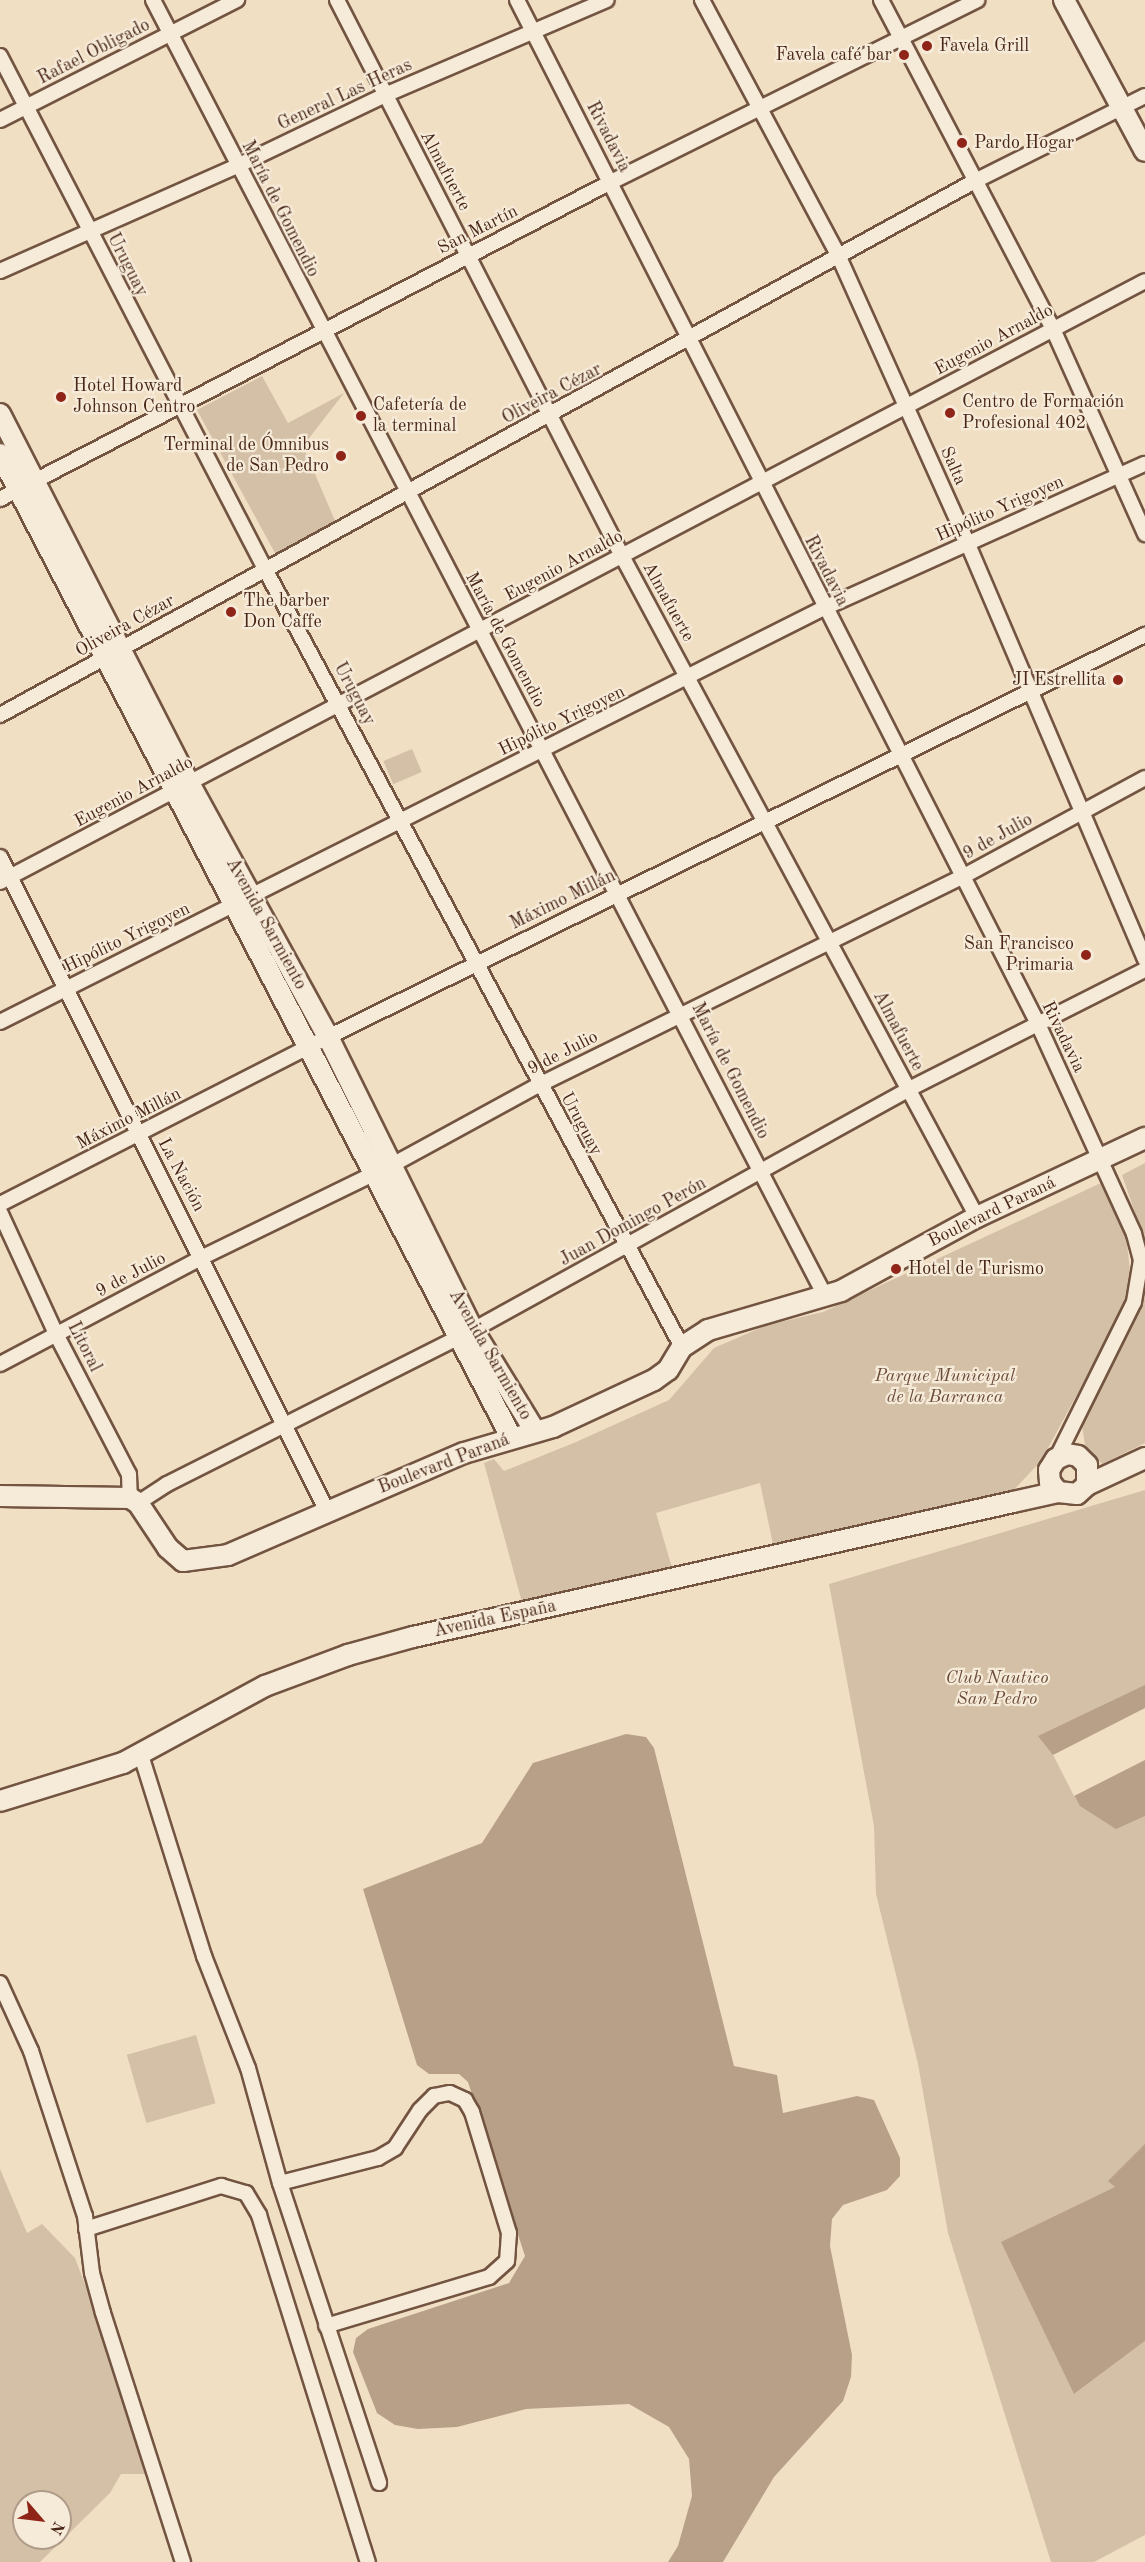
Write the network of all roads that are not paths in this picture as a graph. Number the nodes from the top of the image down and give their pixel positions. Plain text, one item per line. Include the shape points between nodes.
1 (153, 0) edge
2 (237, 0) edge
3 (337, 0) edge
4 (517, 0) edge
5 (607, 0) edge
6 (702, 0) edge
7 (881, 0) edge
8 (977, 0) edge
9 (1064, 0) edge
10 (170, 33) junction
11 (533, 33) junction
12 (901, 37) junction
13 (0, 56) edge
14 (384, 94) junction
15 (1145, 96) edge
16 (759, 106) junction
17 (26, 107) junction
18 (1123, 107) junction
19 (0, 120) edge
20 (1145, 151) edge
21 (237, 166) junction
22 (975, 181) junction
23 (611, 182) junction
24 (88, 230) junction
25 (468, 255) junction
26 (838, 257) junction
27 (0, 271) edge
28 (1145, 282) edge
29 (322, 329) junction
30 (1053, 329) junction
31 (689, 340) junction
32 (179, 406) junction
33 (907, 406) junction
34 (0, 414) edge
35 (552, 414) junction
36 (0, 454) edge
37 (1145, 464) edge
38 (1120, 476) junction
39 (761, 483) junction
40 (26, 485) junction
41 (406, 493) junction
42 (0, 499) edge
43 (1145, 534) edge
44 (967, 542) junction
45 (622, 556) junction
46 (265, 569) junction
47 (824, 608) junction
48 (479, 631) junction
49 (1145, 635) edge
50 (122, 650) junction
51 (104, 660) junction
52 (689, 678) junction
53 (1030, 693) junction
54 (339, 704) junction
55 (0, 715) edge
56 (544, 750) junction
57 (901, 758) junction
58 (1145, 778) edge
59 (182, 787) junction
60 (1083, 812) junction
61 (401, 821) junction
62 (766, 822) junction
63 (0, 857) edge
64 (962, 877) junction
65 (5, 880) edge
66 (618, 893) junction
67 (243, 901) junction
68 (830, 943) junction
69 (1145, 960) edge
70 (477, 963) junction
71 (1145, 970) edge
72 (64, 989) junction
73 (680, 1014) junction
74 (0, 1022) edge
75 (1038, 1024) junction
76 (328, 1037) junction
77 (310, 1046) junction
78 (539, 1085) junction
79 (909, 1089) junction
80 (139, 1136) junction
81 (1145, 1138) edge
82 (1102, 1159) junction
83 (392, 1165) junction
84 (762, 1172) junction
85 (374, 1173) junction
86 (0, 1204) edge
87 (0, 1212) edge
88 (977, 1217) junction
89 (626, 1246) junction
90 (203, 1257) junction
91 (825, 1296) junction
92 (56, 1334) junction
93 (466, 1334) junction
94 (682, 1347) junction
95 (0, 1364) edge
96 (1073, 1419) junction
97 (286, 1424) junction
98 (535, 1431) junction
99 (511, 1437) junction
100 (1145, 1458) edge
101 (1091, 1472) junction
102 (1054, 1476) junction
103 (0, 1496) edge
104 (134, 1501) junction
105 (327, 1511) junction
106 (141, 1755) junction
107 (0, 1801) edge
108 (0, 1983) edge
109 (280, 2183) junction
110 (86, 2229) junction
111 (326, 2326) junction
112 (379, 2483) dead end
113 (183, 2562) edge
114 (368, 2562) edge

1 - 10 street, María de Gomendio
2 - 10 street, Rafael Obligado
3 - 14 street, Almafuerte
4 - 11 street, Rivadavia
5 - 11 street, General Las Heras
6 - 16 street, Salta
7 - 12 street
8 - 12 street, San Martín
9 - 18 main road
10 - 17 street, Rafael Obligado
10 - 21 street, María de Gomendio
11 - 14 street, General Las Heras
11 - 23 street, Rivadavia
12 - 16 street, San Martín
12 - 22 street
13 - 17 street, Uruguay
14 - 21 street, General Las Heras
14 - 25 street, Almafuerte
15 - 18 street, Oliveira Cézar
16 - 23 street, San Martín
16 - 26 street, Salta
17 - 19 street, Rafael Obligado
17 - 24 street, Uruguay
18 - 20 main road
18 - 22 street, Oliveira Cézar
21 - 24 street, General Las Heras
21 - 29 street, María de Gomendio
22 - 26 street, Oliveira Cézar
22 - 30 street
23 - 25 street, San Martín
23 - 31 street, Rivadavia
24 - 27 street, General Las Heras
24 - 32 street, Uruguay
25 - 29 street, San Martín
25 - 35 street, Almafuerte
26 - 31 street, Oliveira Cézar
26 - 33 street, Salta
28 - 30 street, Eugenio Arnaldo
29 - 32 street, San Martín
29 - 41 street, María de Gomendio
30 - 33 street, Eugenio Arnaldo
30 - 38 street
31 - 35 street, Oliveira Cézar
31 - 39 street, Rivadavia
32 - 40 street, San Martín
32 - 46 street, Uruguay
33 - 39 street, Eugenio Arnaldo
33 - 44 street, Salta
34 - 40 main road, Avenida Sarmiento
35 - 41 street, Oliveira Cézar
35 - 45 street, Almafuerte
36 - 40 main road, Avenida Sarmiento
37 - 38 street, Hipólito Yrigoyen
38 - 43 street
38 - 44 street, Hipólito Yrigoyen
39 - 45 street, Eugenio Arnaldo
39 - 47 street, Rivadavia
40 - 42 street, San Martín
40 - 50 main road, Avenida Sarmiento
40 - 51 main road, Avenida Sarmiento
41 - 46 street, Oliveira Cézar
41 - 48 street, María de Gomendio
44 - 47 street, Hipólito Yrigoyen
44 - 53 street, Salta
45 - 48 street, Eugenio Arnaldo
45 - 52 street, Almafuerte
46 - 50 street, Oliveira Cézar
46 - 54 street, Uruguay
47 - 52 street, Hipólito Yrigoyen
47 - 57 street, Rivadavia
48 - 54 street, Eugenio Arnaldo
48 - 56 street, María de Gomendio
49 - 53 street, Máximo Millán
50 - 51 street, Oliveira Cézar
50 - 59 main road, Avenida Sarmiento
51 - 55 street, Oliveira Cézar
51 - 59 main road, Avenida Sarmiento
52 - 56 street, Hipólito Yrigoyen
52 - 62 street, Almafuerte
53 - 57 street, Máximo Millán
53 - 60 street, Salta
54 - 59 street, Eugenio Arnaldo
54 - 61 street, Uruguay
56 - 61 street, Hipólito Yrigoyen
56 - 66 street, María de Gomendio
57 - 62 street, Máximo Millán
57 - 64 street, Rivadavia
58 - 60 street, 9 de Julio
59 - 65 street, Eugenio Arnaldo
59 - 67 main road, Avenida Sarmiento
60 - 64 street, 9 de Julio
60 - 69 street, Salta
61 - 67 street, Hipólito Yrigoyen
61 - 70 street, Uruguay
62 - 66 street, Máximo Millán
62 - 68 street, Almafuerte
63 - 65 street, La Nación
64 - 68 street, 9 de Julio
64 - 75 street, Rivadavia
65 - 72 street, La Nación
66 - 70 street, Máximo Millán
66 - 73 street, María de Gomendio
67 - 72 street, Hipólito Yrigoyen
67 - 76 main road, Avenida Sarmiento
67 - 77 main road, Avenida Sarmiento
68 - 73 street, 9 de Julio
68 - 79 street, Almafuerte
70 - 76 street, Máximo Millán
70 - 78 street, Uruguay
71 - 75 street, Juan Domingo Perón
72 - 74 street, Hipólito Yrigoyen
72 - 80 street, La Nación
73 - 78 street, 9 de Julio
73 - 84 street, María de Gomendio
75 - 79 street, Juan Domingo Perón
75 - 82 street, Rivadavia
76 - 77 street, Máximo Millán
76 - 83 main road, Avenida Sarmiento
77 - 80 street, Máximo Millán
77 - 85 main road, Avenida Sarmiento
78 - 83 street, 9 de Julio
78 - 89 street, Uruguay
79 - 84 street, Juan Domingo Perón
79 - 88 street, Almafuerte
80 - 86 street, Máximo Millán
80 - 90 street, La Nación
81 - 82 main road, Boulevard Paraná
82 - 88 main road, Boulevard Paraná
82 - 96 street, Rivadavia via 1141,1260 1125,1326
83 - 85 street, 9 de Julio
83 - 93 main road, Avenida Sarmiento
84 - 89 street, Juan Domingo Perón
84 - 91 street, María de Gomendio
85 - 90 street, 9 de Julio
85 - 93 main road, Avenida Sarmiento
87 - 92 street, Litoral
88 - 91 main road, Boulevard Paraná
89 - 93 street, Juan Domingo Perón
89 - 94 street, Uruguay
90 - 92 street, 9 de Julio
90 - 97 street, La Nación
91 - 94 main road, Boulevard Paraná via 724,1324
92 - 95 street, 9 de Julio
92 - 104 street, Litoral via 129,1474
93 - 97 street, Juan Domingo Perón
93 - 98 main road, Avenida Sarmiento
93 - 99 main road, Avenida Sarmiento
94 - 98 main road, Boulevard Paraná via 668,1370 654,1380 553,1427
96 - 101 street
96 - 102 street
97 - 104 street, Juan Domingo Perón
97 - 105 street, La Nación
98 - 99 main road, Boulevard Paraná
99 - 105 main road, Boulevard Paraná
100 - 101 main road, Avenida España
101 - 102 main road, Avenida España via 1077,1494
101 - 102 main road, Avenida España via 1066,1454
102 - 106 main road, Avenida España via 1013,1502 348,1655 265,1686
103 - 104 main road
104 - 105 main road, Boulevard Paraná via 174,1555 196,1562 228,1555
106 - 107 main road, Avenida España
106 - 109 street via 204,1956 248,2067
108 - 110 street via 31,2051
109 - 111 street
109 - 111 street via 378,2158 395,2148 434,2096 450,2093 465,2100 472,2112 509,2234 507,2261 489,2277
110 - 113 street via 103,2313
110 - 114 street via 221,2186 246,2193 259,2215
111 - 112 street

